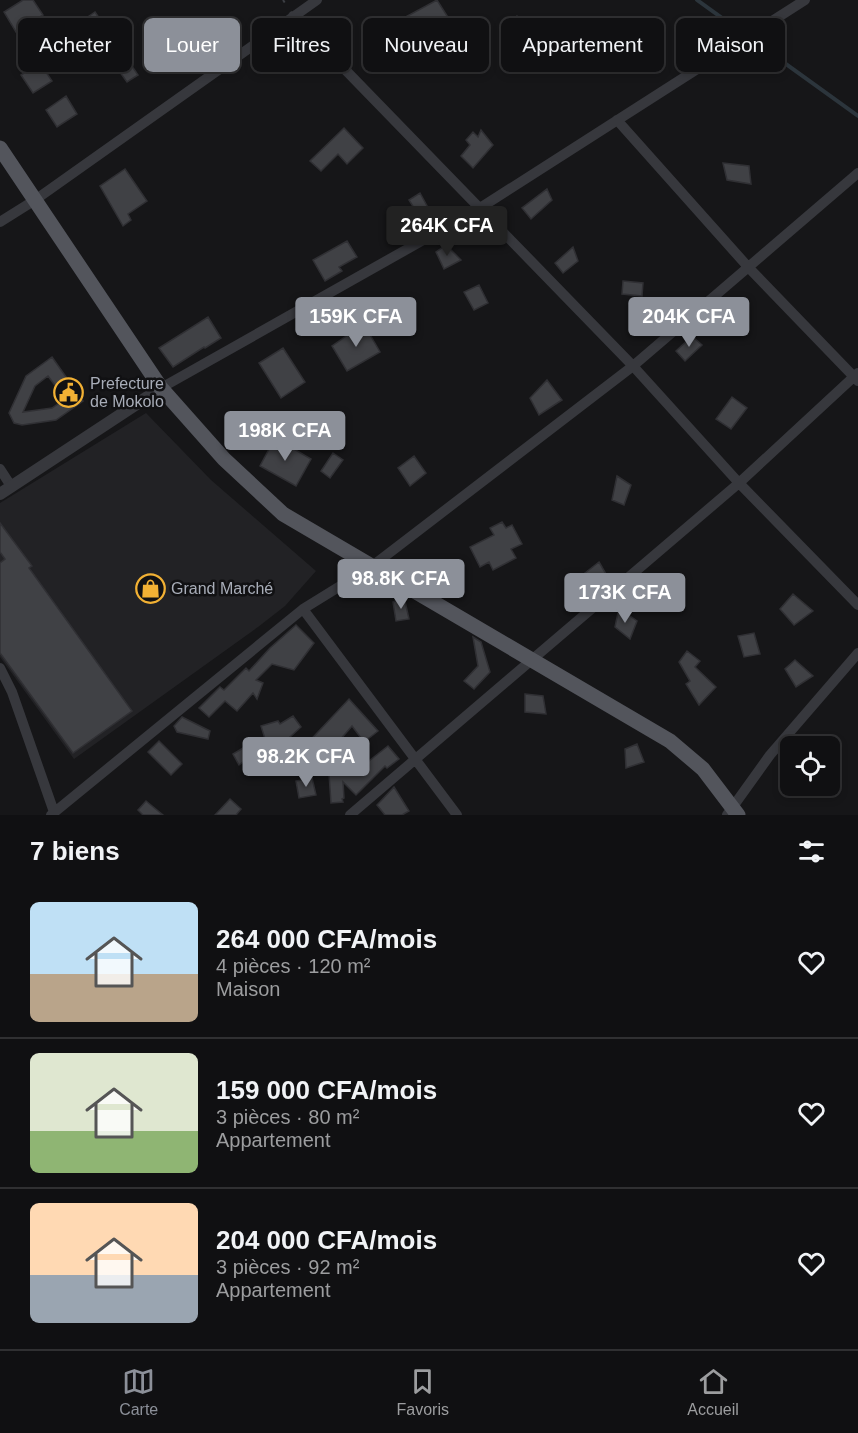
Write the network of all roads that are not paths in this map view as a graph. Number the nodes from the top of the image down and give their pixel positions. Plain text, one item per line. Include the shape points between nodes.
1 (317, 0) edge
2 (805, 0) edge
3 (294, 16) junction
4 (617, 120) junction
5 (0, 148) edge
6 (858, 173) edge
7 (35, 200) junction
8 (480, 208) junction
9 (0, 222) edge
10 (749, 268) junction
11 (633, 366) junction
12 (856, 377) edge
13 (161, 388) junction
14 (0, 470) edge
15 (739, 483) junction
16 (11, 486) junction
17 (0, 494) edge
18 (371, 567) junction
19 (858, 606) edge
20 (303, 609) junction
21 (858, 653) edge
22 (533, 660) junction
23 (0, 668) edge
24 (415, 760) junction
25 (733, 813) edge
26 (52, 814) edge
27 (350, 815) edge
28 (457, 815) edge

1 - 3 street
2 - 4 street
3 - 7 street
3 - 8 street
4 - 8 street
4 - 10 street
5 - 7 main road
6 - 10 street
7 - 9 street
7 - 13 main road
8 - 11 street
8 - 13 street
10 - 11 street
10 - 12 street
11 - 15 street
11 - 18 street
12 - 15 street
13 - 16 street
13 - 18 main road via 224,459 283,514
14 - 16 street
15 - 19 street
15 - 22 street
16 - 17 street
18 - 20 street
18 - 22 main road
20 - 24 street
20 - 26 street
21 - 25 street via 751,779
22 - 24 street
22 - 25 main road via 687,754 703,769
23 - 26 street via 12,692
24 - 27 street
24 - 28 street

